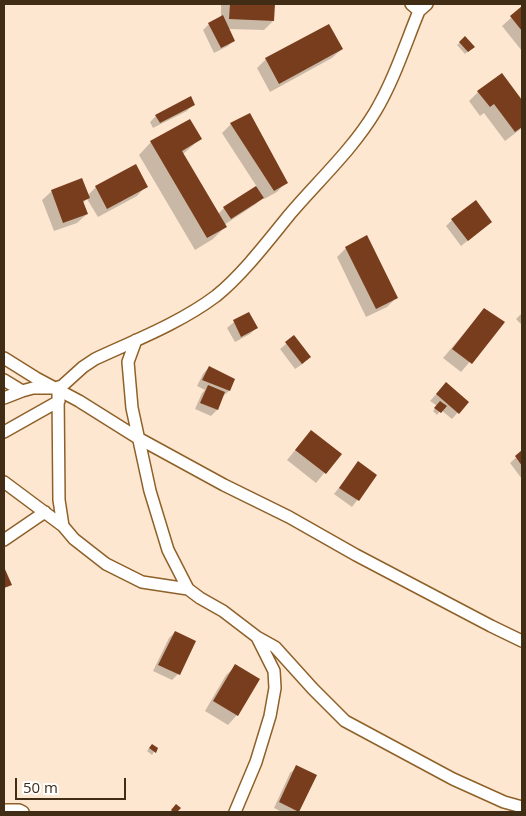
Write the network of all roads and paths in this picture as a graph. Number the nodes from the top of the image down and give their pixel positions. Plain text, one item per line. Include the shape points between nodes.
1 (419, 6) edge
2 (136, 340) junction
3 (4, 358) edge
4 (4, 380) edge
5 (22, 391) junction
6 (57, 393) junction
7 (4, 398) edge
8 (4, 432) edge
9 (138, 438) junction
10 (4, 482) edge
11 (45, 512) junction
12 (63, 526) junction
13 (4, 540) edge
14 (188, 589) junction
15 (256, 637) junction
16 (522, 641) edge
17 (522, 807) edge
18 (4, 810) edge
19 (23, 812) edge
20 (236, 812) edge

1 - 2 street via 400,61 375,112 339,162 217,295 186,316
2 - 6 street via 89,363
2 - 9 street via 128,362 128,378
3 - 6 street
4 - 5 street
5 - 6 street via 33,388
5 - 7 street
6 - 8 street
6 - 9 street via 79,401
6 - 12 street via 59,500
9 - 14 street via 168,550
9 - 16 street
10 - 11 street
11 - 12 street
11 - 13 street
12 - 14 street via 89,552 126,576 152,585
14 - 15 street
15 - 17 street via 275,647 345,721 453,779
15 - 20 street via 274,671 275,688 256,762
18 - 19 street

